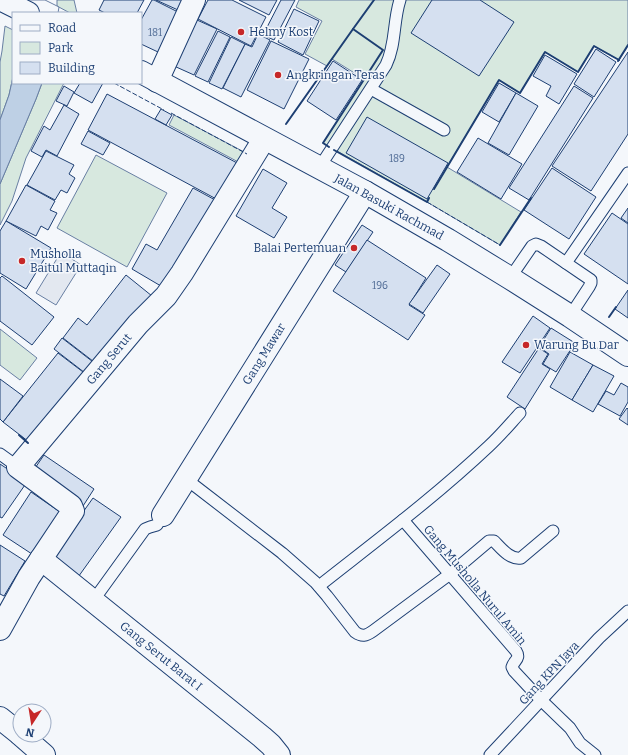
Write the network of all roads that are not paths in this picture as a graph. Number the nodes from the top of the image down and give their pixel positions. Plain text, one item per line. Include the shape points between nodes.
1 (2, 0) edge
2 (194, 0) edge
3 (400, 0) edge
4 (26, 12) edge
5 (149, 77) edge
6 (371, 88) junction
7 (444, 130) dead end
8 (264, 139) junction
9 (319, 168) junction
10 (628, 173) edge
11 (365, 192) junction
12 (566, 263) junction
13 (510, 278) junction
14 (570, 316) junction
15 (628, 355) edge
16 (520, 413) dead end
17 (0, 454) edge
18 (18, 467) junction
19 (186, 478) junction
20 (163, 515) joint
21 (403, 520) junction
22 (553, 531) dead end
23 (41, 559) junction
24 (450, 574) junction
25 (319, 586) junction
26 (93, 601) junction
27 (628, 611) edge
28 (2, 618) edge
29 (541, 700) junction
30 (0, 718) edge
31 (12, 727) edge
32 (31, 743) edge
33 (44, 755) edge
34 (279, 755) edge
35 (490, 755) edge
36 (595, 755) edge

1 - 4 street
2 - 5 street
3 - 6 lane via 390,58
5 - 8 street, Jalan Basuki Rachmad
6 - 7 lane
6 - 9 lane
8 - 9 street, Jalan Basuki Rachmad
8 - 18 street, Gang Serut via 166,296 138,324
9 - 11 street, Jalan Basuki Rachmad
10 - 12 lane
11 - 13 street, Jalan Basuki Rachmad
11 - 19 street, Gang Mawar
12 - 13 lane via 535,244
12 - 14 lane via 591,281
13 - 14 street, Jalan Basuki Rachmad
14 - 15 street, Jalan Basuki Rachmad
16 - 21 lane via 490,446
17 - 18 lane
18 - 23 street via 73,509
19 - 20 street, Gang Mawar
19 - 25 lane via 282,553
20 - 26 lane via 157,525 145,529
21 - 24 lane, Gang Musholla Nurul Amin
21 - 25 lane
22 - 24 lane via 517,559 512,558 494,541 490,541
23 - 26 street, Gang Serut Barat I
23 - 28 street
24 - 25 lane via 366,636 355,632
24 - 29 lane, Gang Musholla Nurul Amin via 516,651 518,656 512,669
26 - 34 street, Gang Serut Barat I via 262,737
27 - 29 lane, Gang KPN Jaya
29 - 35 lane, Gang KPN Jaya
29 - 36 lane, Gang Musholla Nurul Amin via 570,728 580,743
30 - 31 street
32 - 33 street

